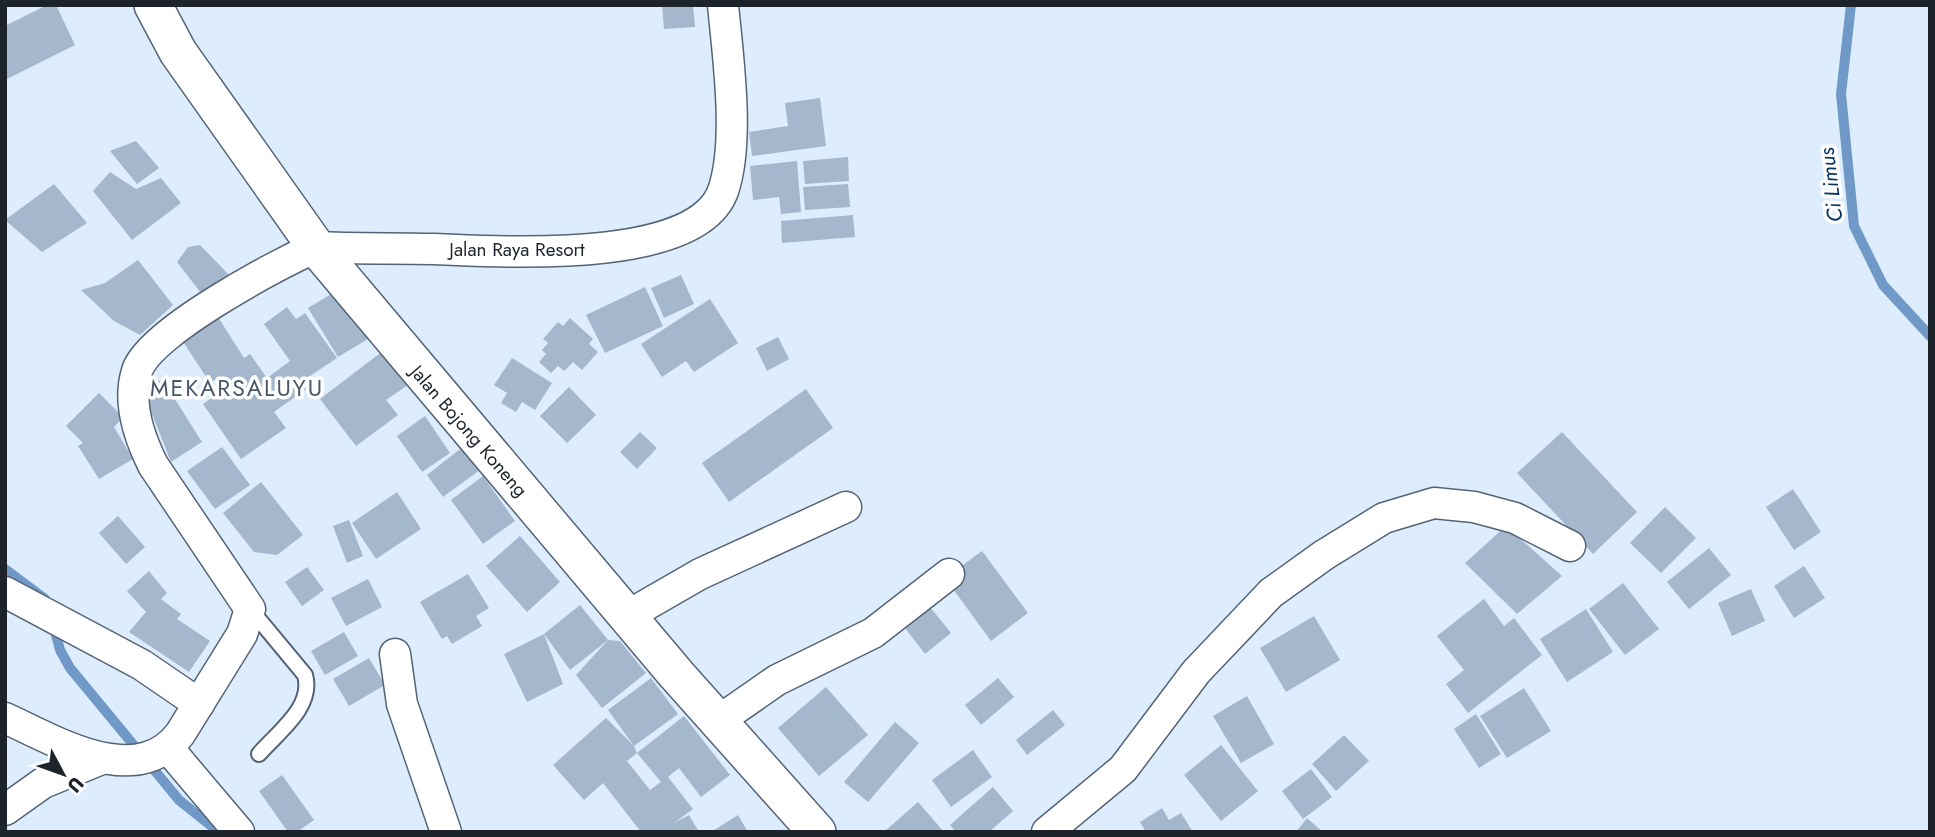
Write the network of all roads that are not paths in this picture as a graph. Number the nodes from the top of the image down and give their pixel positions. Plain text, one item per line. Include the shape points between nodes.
1 (153, 5) edge
2 (723, 5) edge
3 (316, 247) junction
4 (846, 507) dead end
5 (1570, 547) dead end
6 (949, 575) dead end
7 (5, 592) edge
8 (250, 609) junction
9 (627, 616) junction
10 (395, 654) dead end
11 (199, 704) junction
12 (5, 718) edge
13 (718, 720) junction
14 (168, 748) junction
15 (259, 754) dead end
16 (99, 760) junction
17 (5, 810) edge
18 (239, 832) edge
19 (446, 832) edge
20 (817, 832) edge
21 (1047, 832) edge

1 - 3 street, Jalan Bojong Koneng via 178,52
2 - 3 street, Jalan Raya Resort via 732,120 726,177 717,200 697,221 639,242 543,253
3 - 8 street via 284,262 156,344 138,368 134,386 136,419 153,465
3 - 9 street, Jalan Bojong Koneng
4 - 9 street via 700,574
5 - 21 street via 1515,519 1474,507 1434,503 1384,518 1270,593 1196,672 1123,769
6 - 13 street via 873,633 777,680
7 - 11 street via 142,665
8 - 11 street via 242,634
8 - 15 lane via 305,675 309,687 305,702
9 - 13 street, Jalan Bojong Koneng
10 - 19 street via 402,705
11 - 14 street
12 - 16 street
13 - 20 street, Jalan Bojong Koneng
14 - 16 street via 148,758
14 - 18 street
16 - 17 street via 43,783

